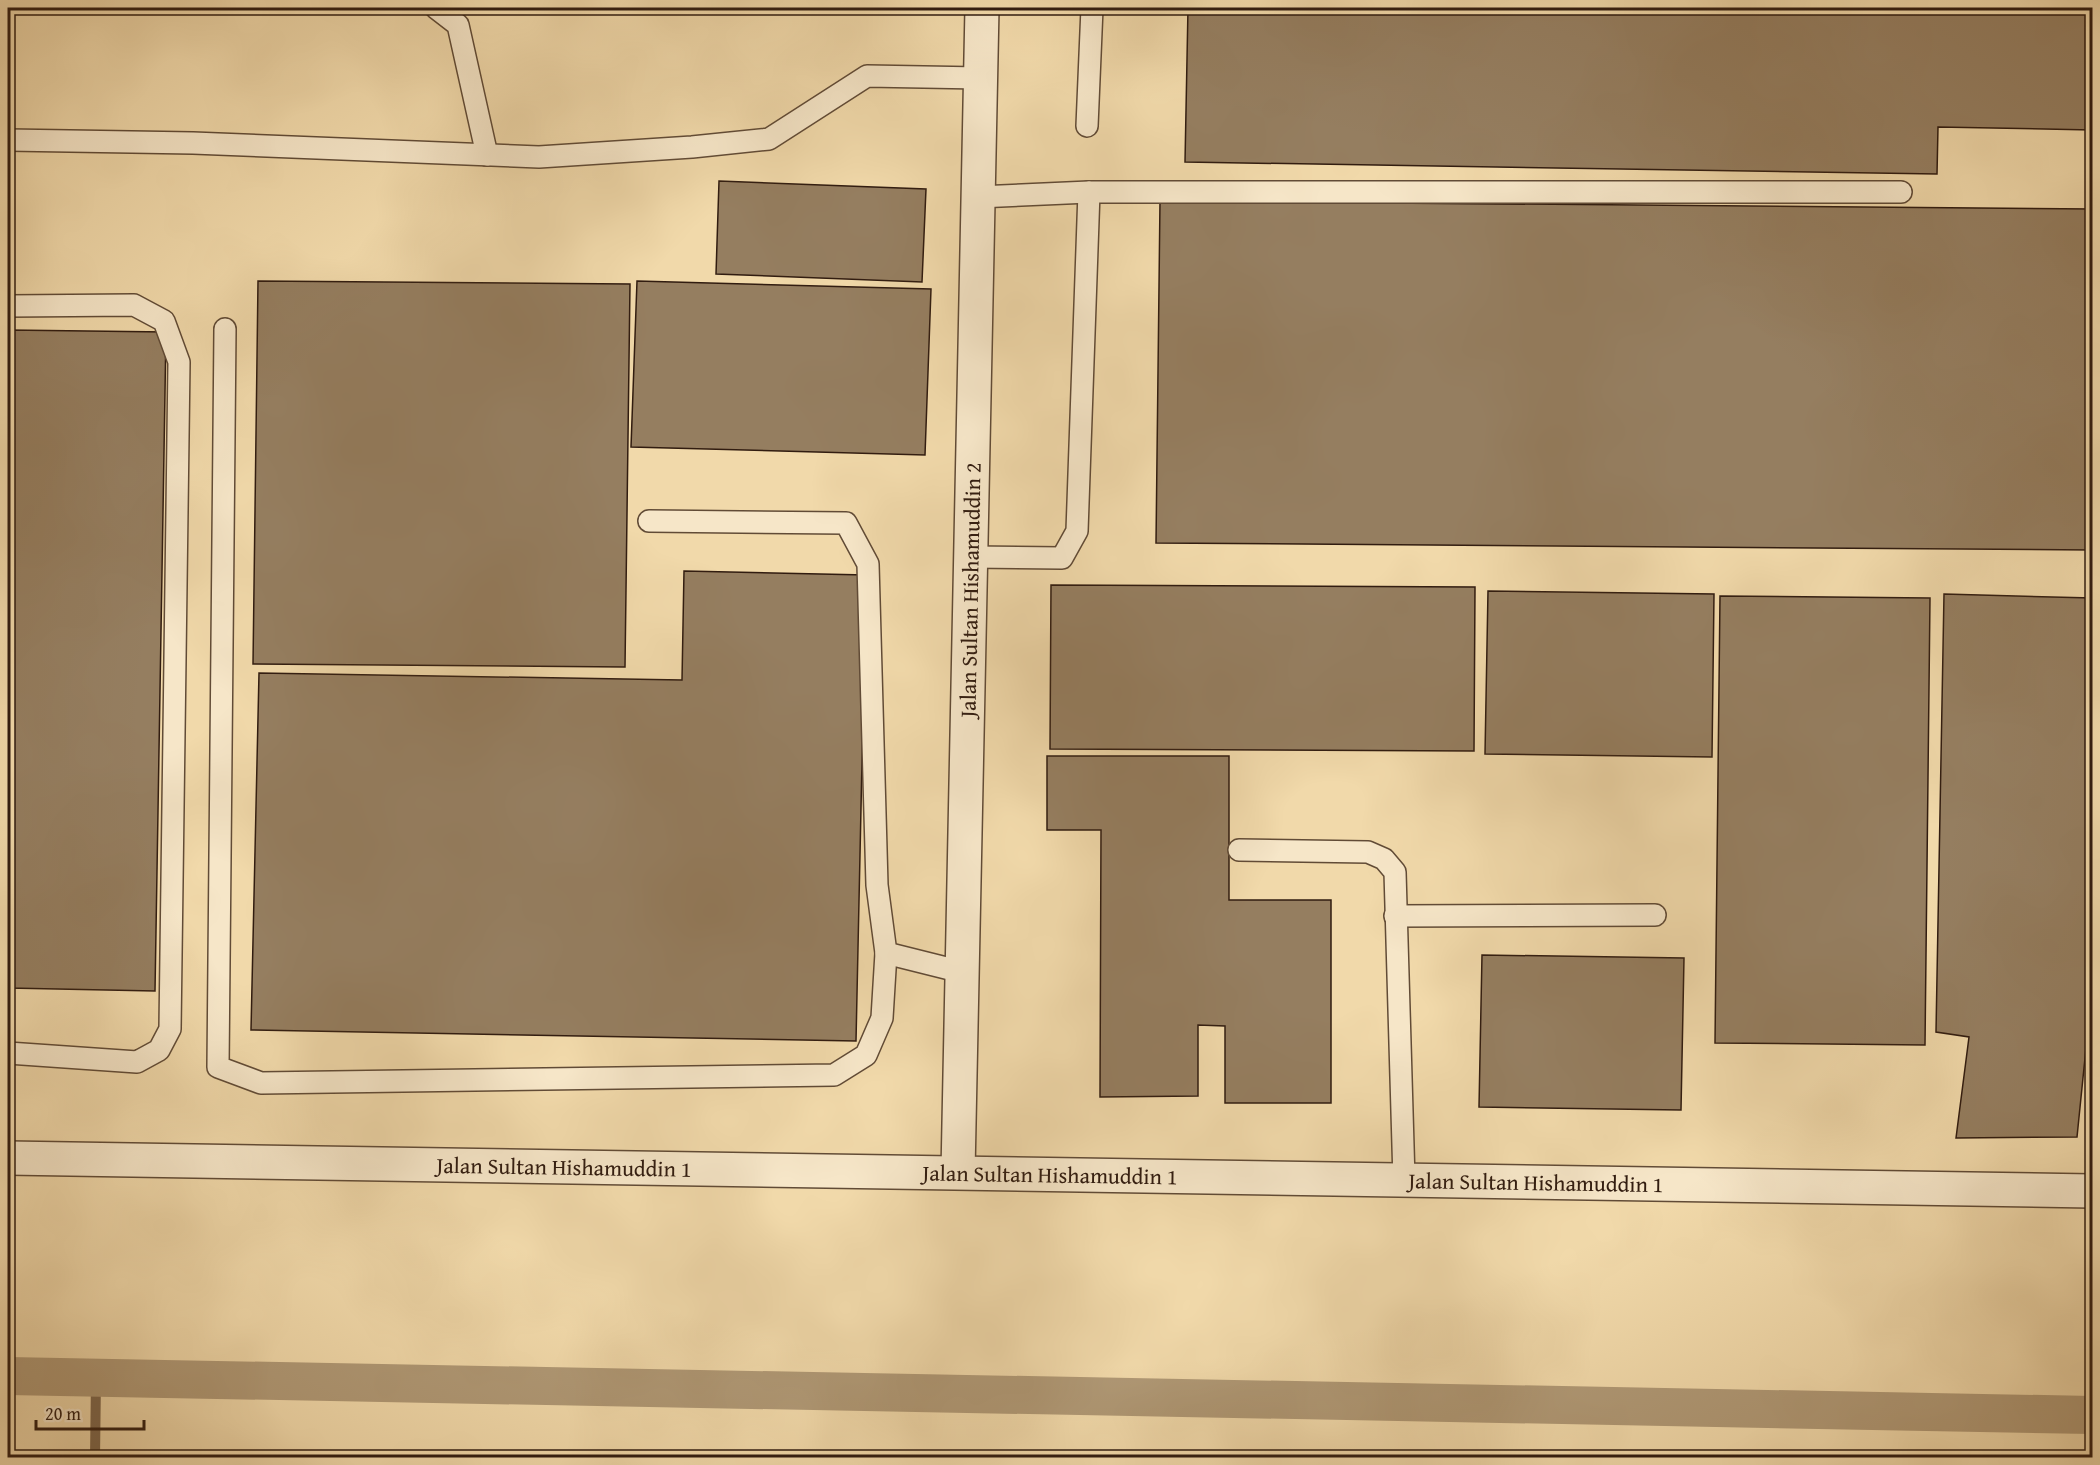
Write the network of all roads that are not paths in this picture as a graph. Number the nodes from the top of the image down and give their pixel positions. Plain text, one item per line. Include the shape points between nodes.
1 (436, 8) edge
2 (982, 8) edge
3 (1092, 8) edge
4 (981, 78) junction
5 (1087, 126) dead end
6 (8, 140) edge
7 (487, 155) junction
8 (1089, 192) junction
9 (1900, 192) dead end
10 (978, 197) junction
11 (8, 306) edge
12 (225, 329) dead end
13 (649, 521) dead end
14 (971, 557) junction
15 (1239, 850) dead end
16 (1655, 915) dead end
17 (1395, 916) junction
18 (886, 953) junction
19 (962, 972) junction
20 (8, 1053) edge
21 (8, 1158) edge
22 (958, 1172) junction
23 (1404, 1179) junction
24 (2092, 1191) edge

1 - 7 lane via 458,25
2 - 4 street, Jalan Sultan Hishamuddin 2
3 - 5 lane
4 - 7 lane via 867,75 769,139 539,157
4 - 10 street, Jalan Sultan Hishamuddin 2
6 - 7 lane
8 - 9 lane
8 - 10 lane
8 - 14 lane via 1077,531 1062,558
10 - 14 street, Jalan Sultan Hishamuddin 2
11 - 20 lane via 134,305 164,321 179,362 170,1029 159,1050 137,1062
12 - 18 lane via 218,1067 261,1083 834,1075 866,1055 882,1018
13 - 18 lane via 846,523 868,564 877,885
14 - 19 street, Jalan Sultan Hishamuddin 2
15 - 17 lane via 1368,852 1384,859 1395,872
16 - 17 lane
17 - 23 lane
18 - 19 lane
19 - 22 street, Jalan Sultan Hishamuddin 2
21 - 22 street, Jalan Sultan Hishamuddin 1
22 - 23 street, Jalan Sultan Hishamuddin 1
23 - 24 street, Jalan Sultan Hishamuddin 1

